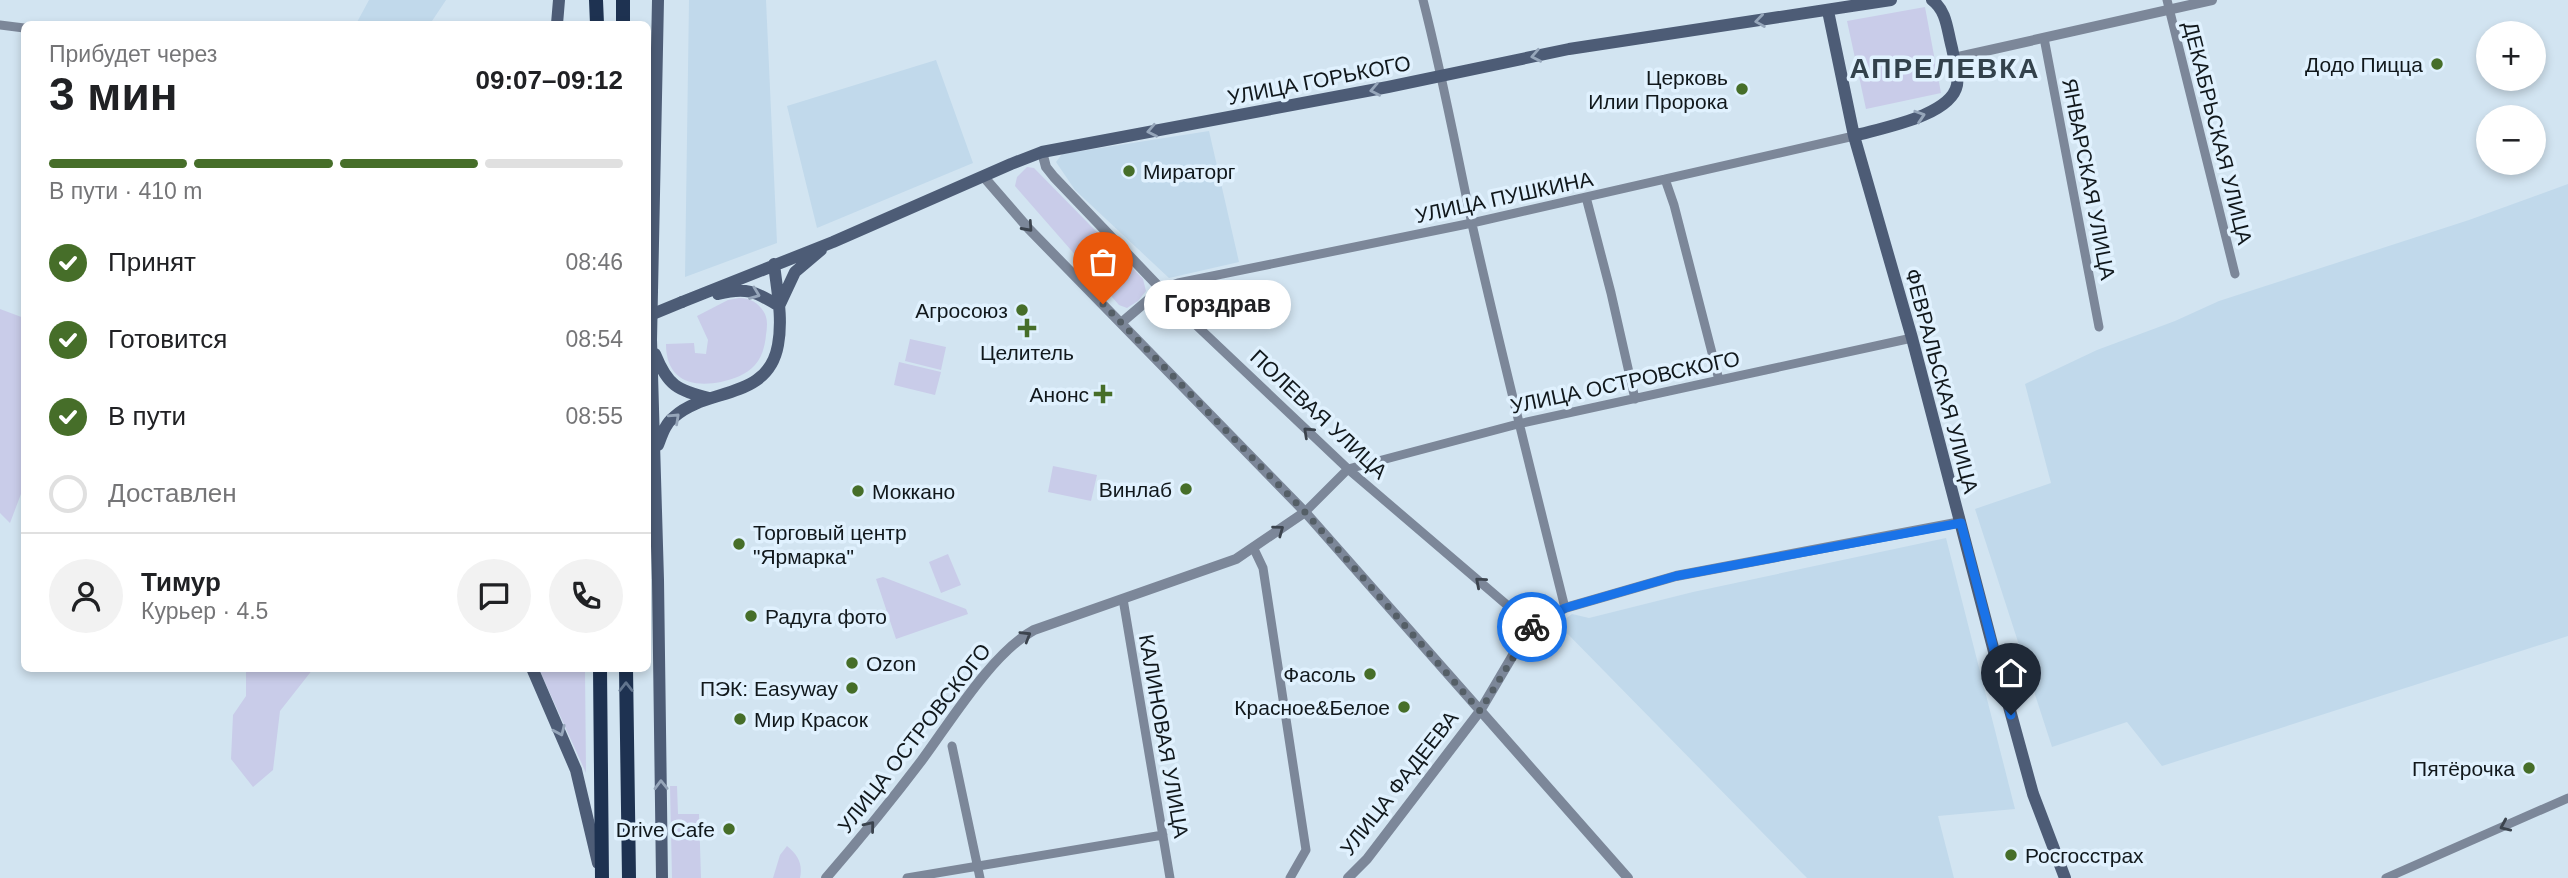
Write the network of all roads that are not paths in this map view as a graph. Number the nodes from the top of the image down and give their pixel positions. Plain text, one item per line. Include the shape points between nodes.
1 (559, 0) edge
2 (596, 0) edge
3 (623, 0) edge
4 (659, 0) edge
5 (1423, 0) edge
6 (1891, 0) edge
7 (2212, 0) edge
8 (1938, 3) edge
9 (2168, 5) edge
10 (1828, 11) junction
11 (557, 21) edge
12 (597, 21) edge
13 (623, 21) edge
14 (0, 25) edge
15 (21, 28) edge
16 (2044, 38) junction
17 (1954, 58) junction
18 (1442, 74) junction
19 (1854, 136) junction
20 (1042, 152) junction
21 (983, 176) junction
22 (1665, 179) junction
23 (1586, 197) junction
24 (1472, 223) junction
25 (832, 242) junction
26 (774, 264) junction
27 (2235, 274) dead end
28 (1161, 289) junction
29 (682, 302) junction
30 (779, 306) junction
31 (651, 315) edge
32 (1121, 323) junction
33 (2099, 327) dead end
34 (1912, 338) junction
35 (651, 340) junction
36 (1719, 380) junction
37 (709, 398) junction
38 (1635, 399) junction
39 (1518, 424) junction
40 (655, 452) junction
41 (1348, 469) junction
42 (1305, 512) junction
43 (1961, 523) junction
44 (1254, 549) junction
45 (1123, 599) junction
46 (1565, 608) junction
47 (1529, 628) junction
48 (534, 672) edge
49 (600, 672) edge
50 (626, 672) edge
51 (1480, 711) junction
52 (951, 746) dead end
53 (2568, 799) edge
54 (1163, 835) junction
55 (978, 867) junction
56 (602, 878) edge
57 (629, 878) edge
58 (662, 878) edge
59 (826, 878) edge
60 (907, 878) edge
61 (980, 878) edge
62 (1170, 878) edge
63 (1290, 878) edge
64 (1348, 878) edge
65 (1628, 878) edge
66 (2065, 878) edge
67 (2386, 878) edge

1 - 11 main road
2 - 12 highway
3 - 13 highway
4 - 35 main road
5 - 18 street
6 - 10 main road, УЛИЦА ГОРЬКОГО
7 - 9 street
8 - 17 main road
9 - 16 street
9 - 27 street, ДЕКАБРЬСКАЯ УЛИЦА
10 -> 18 main road, УЛИЦА ГОРЬКОГО via 1569,49
10 - 19 main road, ФЕВРАЛЬСКАЯ УЛИЦА
14 - 15 street
16 - 17 street
16 - 33 street, ЯНВАРСКАЯ УЛИЦА
19 -> 17 main road via 1938,110 1957,85
18 -> 20 main road, УЛИЦА ГОРЬКОГО
18 - 24 street
19 - 22 street, УЛИЦА ПУШКИНА
19 - 34 main road, ФЕВРАЛЬСКАЯ УЛИЦА
20 - 21 main road, УЛИЦА ГОРЬКОГО
20 - 28 street, ПОЛЕВАЯ УЛИЦА via 1054,177
21 - 25 main road, УЛИЦА ГОРЬКОГО
21 -> 32 street
22 - 23 street, УЛИЦА ПУШКИНА
22 - 36 street
23 - 24 street, УЛИЦА ПУШКИНА
23 - 38 street
24 - 28 street, УЛИЦА ПУШКИНА
24 - 39 street
25 - 26 main road
25 - 30 main road via 800,266
26 - 29 main road
26 - 30 main road
28 - 32 street
41 -> 28 street, ПОЛЕВАЯ УЛИЦА
29 -> 30 main road via 745,289
29 - 31 main road, bridge
30 - 37 main road via 779,343 766,372 743,388
32 - 42 street
34 - 36 street, УЛИЦА ОСТРОВСКОГО
34 - 43 main road, ФЕВРАЛЬСКАЯ УЛИЦА
35 - 37 main road via 670,382 682,391
35 - 40 main road
36 - 38 street, УЛИЦА ОСТРОВСКОГО
40 -> 37 main road via 673,417
38 - 39 street, УЛИЦА ОСТРОВСКОГО
39 - 41 street, УЛИЦА ОСТРОВСКОГО
39 - 46 street
58 -> 40 main road
41 - 42 street
47 -> 41 street, ПОЛЕВАЯ УЛИЦА
44 -> 42 street, УЛИЦА ОСТРОВСКОГО
42 - 51 street
43 - 46 street via 1676,576
43 - 66 main road, ФЕВРАЛЬСКАЯ УЛИЦА via 2033,794
44 - 45 street, УЛИЦА ОСТРОВСКОГО
44 - 63 street via 1263,568 1307,850
45 - 54 street, КАЛИНОВАЯ УЛИЦА
59 -> 45 street, УЛИЦА ОСТРОВСКОГО via 991,667 1019,639
46 - 47 street
47 - 51 street, УЛИЦА ФАДЕЕВА
48 -> 56 main road via 576,770
49 - 56 highway
57 -> 50 highway
51 - 64 street, УЛИЦА ФАДЕЕВА
51 - 65 street
52 - 55 street
53 -> 67 street
54 - 55 street
54 - 62 street, КАЛИНОВАЯ УЛИЦА
55 - 60 street
55 - 61 street

